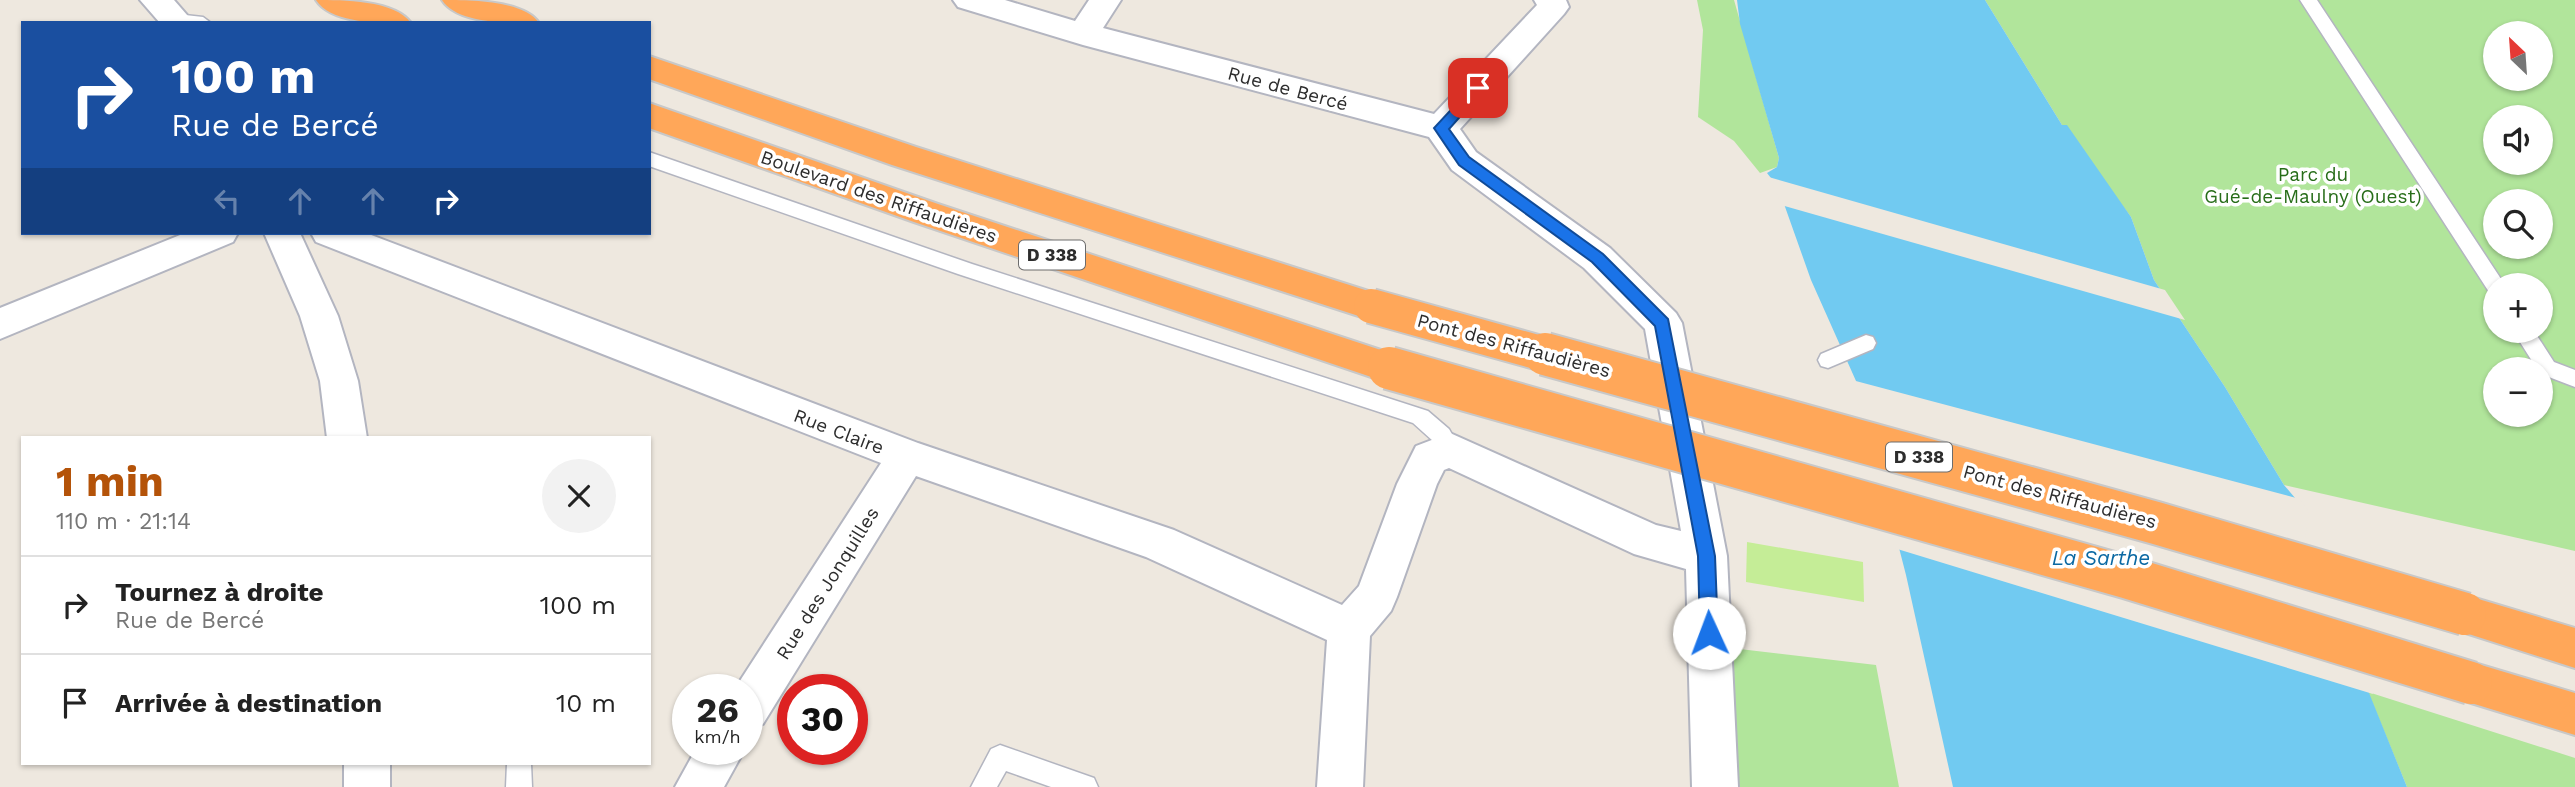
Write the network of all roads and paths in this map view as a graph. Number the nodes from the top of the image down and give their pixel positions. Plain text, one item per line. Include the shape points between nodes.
1 (332, 0) edge
2 (458, 0) edge
3 (969, 0) edge
4 (1105, 0) edge
5 (1550, 0) edge
6 (2308, 0) edge
7 (390, 21) edge
8 (517, 21) edge
9 (1083, 34) junction
10 (651, 68) edge
11 (651, 117) edge
12 (1441, 128) junction
13 (651, 160) edge
14 (215, 235) edge
15 (283, 235) edge
16 (333, 235) edge
17 (2487, 273) edge
18 (0, 324) edge
19 (1866, 343) dead end
20 (2531, 343) edge
21 (1828, 359) dead end
22 (2575, 379) edge
23 (346, 436) edge
24 (1450, 450) junction
25 (907, 456) junction
26 (1706, 556) junction
27 (2575, 628) edge
28 (1349, 629) junction
29 (2520, 632) junction
30 (2575, 648) edge
31 (763, 684) edge
32 (2565, 714) edge
33 (367, 765) edge
34 (519, 765) edge
35 (712, 765) edge
36 (367, 787) edge
37 (519, 787) edge
38 (673, 787) edge
39 (698, 787) edge
40 (984, 787) edge
41 (1085, 787) edge
42 (1340, 787) edge
43 (1715, 787) edge

1 - 7 highway
2 - 8 highway
3 - 9 street, Rue de Bercé
4 - 9 street
5 - 12 street via 1553,7
6 - 17 lane
9 - 12 street, Rue de Bercé
10 - 29 highway, Pont des Riffaudières / D 338, bridge via 904,156 1371,306 2156,523
11 - 32 highway, Boulevard des Riffaudières / D 338, bridge via 1389,368 2126,578
12 - 26 street via 1464,161 1597,258 1662,323
13 - 24 lane via 965,269 1419,417 1441,435
14 - 18 street
15 - 23 street via 319,316 339,381
16 - 25 street, Rue Claire
19 - 21 lane
20 - 22 lane via 2547,368
24 - 26 street via 1649,541
24 - 28 street via 1430,458 1376,597
25 - 28 street, Rue Claire via 1159,542
25 - 31 street, Rue des Jonquilles
26 - 43 street
27 - 29 highway, D 338
28 - 42 street
29 - 30 highway, D 338
33 - 36 street
34 - 37 lane
35 - 39 street
38 - 39 lane
40 - 41 lane via 1000,757

